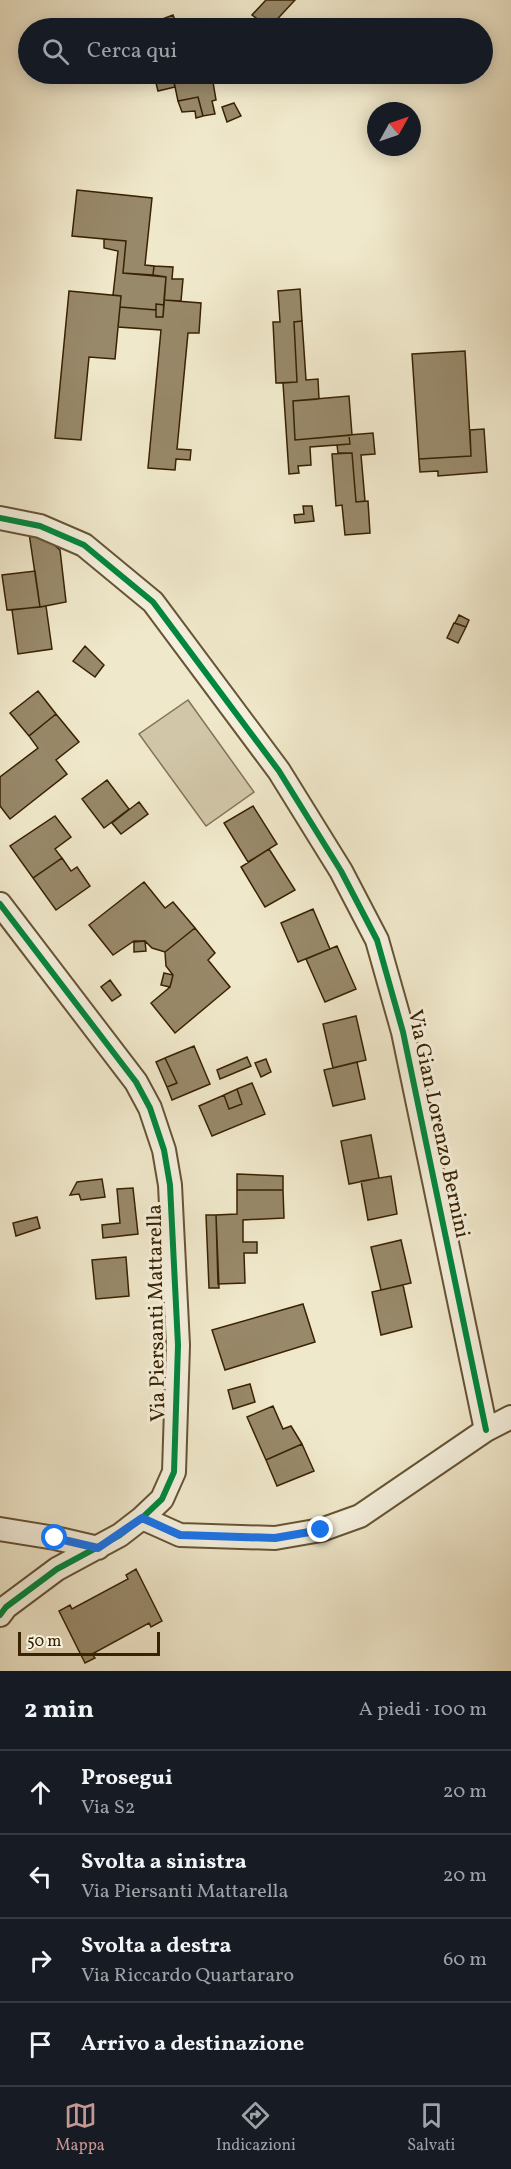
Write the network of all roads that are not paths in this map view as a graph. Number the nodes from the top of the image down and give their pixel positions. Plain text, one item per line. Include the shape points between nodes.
1 (0, 518) edge
2 (0, 904) edge
3 (511, 1417) edge
4 (486, 1430) junction
5 (142, 1518) junction
6 (0, 1529) edge
7 (98, 1548) junction
8 (0, 1615) edge

1 - 4 street, Via Gian Lorenzo Bernini via 40,526 77,542 153,602 279,771 341,871 377,940 403,1032
2 - 5 street, Via Piersanti Mattarella via 136,1082 150,1108 164,1150 174,1226 176,1447 174,1472 162,1498
3 - 4 street
4 - 5 street via 360,1515 321,1530 275,1538 180,1535
5 - 7 street, Via Piersanti Mattarella
6 - 7 street
7 - 8 street, Via Piersanti Mattarella via 57,1569

